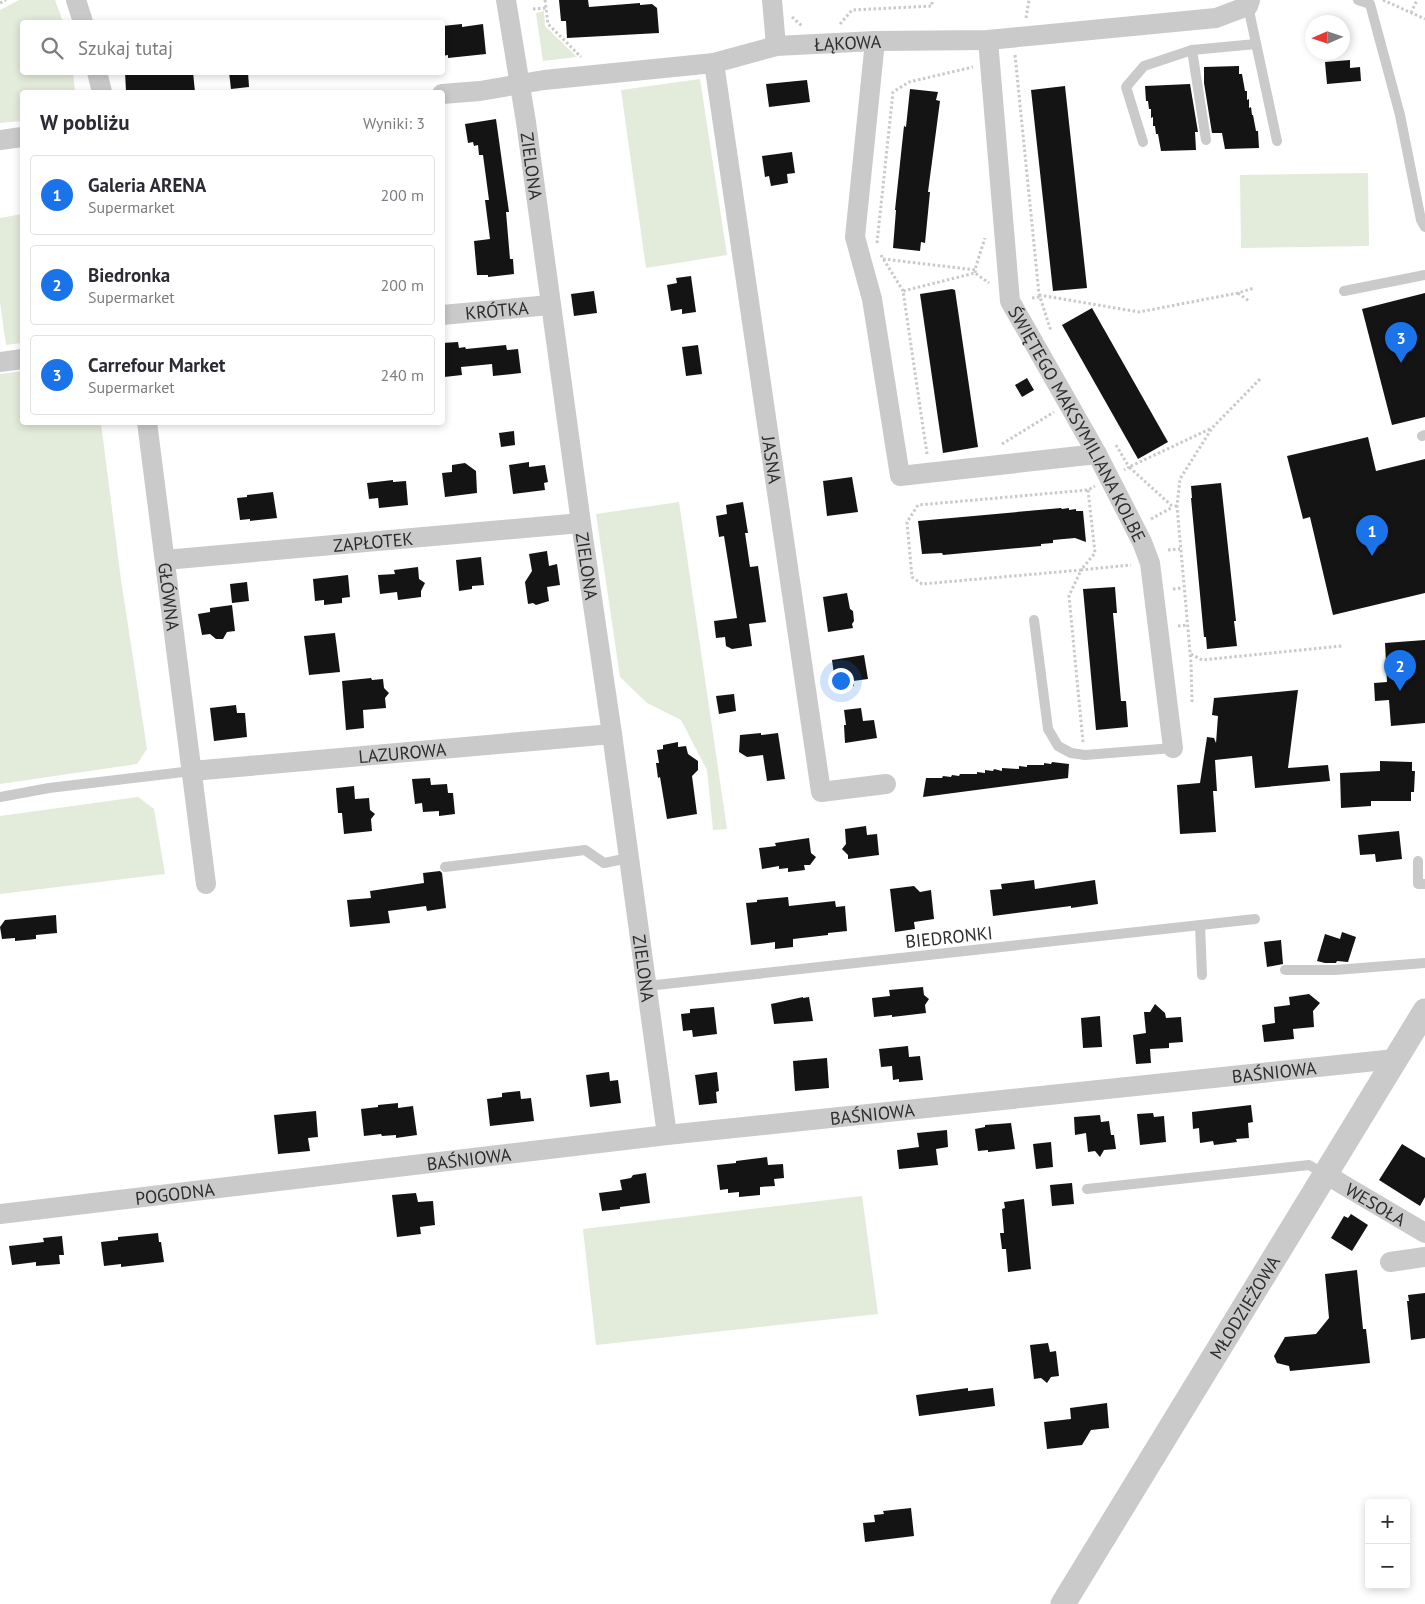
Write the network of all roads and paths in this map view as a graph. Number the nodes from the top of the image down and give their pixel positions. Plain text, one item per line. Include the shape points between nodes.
1 (6, 0) edge
2 (76, 0) edge
3 (506, 0) edge
4 (545, 0) edge
5 (772, 0) edge
6 (932, 0) edge
7 (1358, 0) edge
8 (1383, 0) edge
9 (1417, 0) edge
10 (0, 3) edge
11 (1249, 3) edge
12 (546, 8) junction
13 (532, 9) dead end
14 (1411, 13) junction
15 (790, 16) dead end
16 (1425, 19) edge
17 (82, 20) edge
18 (836, 29) dead end
19 (806, 30) dead end
20 (1013, 37) junction
21 (875, 40) junction
22 (988, 40) junction
23 (1256, 44) junction
24 (776, 46) junction
25 (1192, 50) junction
26 (582, 57) dead end
27 (714, 63) junction
28 (977, 66) dead end
29 (99, 75) edge
30 (519, 85) junction
31 (102, 90) edge
32 (445, 94) edge
33 (20, 138) edge
34 (0, 140) edge
35 (1206, 140) dead end
36 (1277, 141) dead end
37 (1143, 142) dead end
38 (1425, 227) edge
39 (987, 230) dead end
40 (883, 259) junction
41 (975, 272) junction
42 (1425, 275) edge
43 (991, 284) dead end
44 (1254, 288) dead end
45 (903, 291) junction
46 (1344, 292) dead end
47 (1238, 293) junction
48 (1040, 296) junction
49 (1032, 298) dead end
50 (1249, 300) dead end
51 (550, 305) junction
52 (445, 315) edge
53 (1054, 337) dead end
54 (20, 359) edge
55 (0, 362) edge
56 (1261, 378) dead end
57 (1054, 412) dead end
58 (147, 425) edge
59 (1212, 428) junction
60 (1111, 438) dead end
61 (998, 447) dead end
62 (1097, 454) junction
63 (927, 457) dead end
64 (1129, 467) junction
65 (1109, 478) junction
66 (1088, 490) junction
67 (1174, 506) junction
68 (1152, 519) dead end
69 (581, 523) junction
70 (1180, 549) junction
71 (1168, 550) dead end
72 (165, 560) junction
73 (1150, 563) junction
74 (1081, 570) junction
75 (1183, 588) junction
76 (1173, 589) dead end
77 (1034, 620) dead end
78 (1187, 625) junction
79 (1178, 626) dead end
80 (1342, 646) dead end
81 (1190, 654) junction
82 (1192, 702) dead end
83 (612, 734) junction
84 (1173, 748) joint
85 (1084, 756) junction
86 (192, 771) junction
87 (886, 784) dead end
88 (0, 797) edge
89 (630, 858) junction
90 (1418, 861) dead end
91 (445, 867) dead end
92 (206, 884) dead end
93 (1425, 884) edge
94 (1255, 920) dead end
95 (1200, 925) junction
96 (1425, 963) edge
97 (1286, 970) dead end
98 (1202, 975) dead end
99 (647, 986) junction
100 (1425, 1011) edge
101 (1395, 1059) junction
102 (667, 1135) junction
103 (350, 1173) joint
104 (1325, 1174) junction
105 (1087, 1190) dead end
106 (0, 1214) edge
107 (1424, 1230) edge
108 (1425, 1257) edge
109 (1390, 1262) dead end
110 (1063, 1604) edge

1 - 10 path
2 - 17 street
3 - 30 street, ZIELONA
4 - 12 path
5 - 24 street
6 - 18 path via 932,6 852,10
7 - 38 lane via 1370,4 1400,115
8 - 14 path
9 - 14 path
11 - 20 street, ŁĄKOWA via 1216,18
11 - 23 lane
12 - 13 path
12 - 26 path via 548,24
14 - 16 path
15 - 19 path
20 - 22 street, ŁĄKOWA
20 - 48 path
21 - 22 street, ŁĄKOWA
21 - 24 street, ŁĄKOWA
21 - 62 street via 855,237 872,299 900,476
22 - 62 street, ŚWIĘTEGO MAKSYMILIANA KOLBE via 1010,301
23 - 25 lane
23 - 36 lane
24 - 27 street, ŁĄKOWA
25 - 35 lane
25 - 37 lane via 1144,66 1126,87
27 - 30 street, ŁĄKOWA
27 - 87 street, JASNA via 821,792
28 - 40 path via 909,82 893,92 877,249
29 - 31 street
30 - 32 street, ŁĄKOWA
30 - 51 street, ZIELONA
33 - 34 street
39 - 41 path
40 - 41 path
40 - 45 path
41 - 43 path
41 - 45 path
42 - 46 lane
44 - 47 path
45 - 63 path
47 - 48 path via 1139,312
47 - 50 path
48 - 49 path
48 - 53 path
51 - 52 street, KRÓTKA
51 - 69 street, ZIELONA
54 - 55 street
56 - 59 path
57 - 61 path
58 - 72 street, GŁÓWNA
59 - 64 path
59 - 67 path via 1180,479
60 - 64 path
62 - 65 street, ŚWIĘTEGO MAKSYMILIANA KOLBE
64 - 65 path
64 - 67 path
65 - 66 path
65 - 73 street, ŚWIĘTEGO MAKSYMILIANA KOLBE
66 - 74 path via 1095,554
66 - 74 path via 918,505 907,522 912,577 922,584
67 - 68 path
67 - 70 path
69 - 72 street, ZAPŁOTEK
69 - 83 street, ZIELONA
70 - 71 path
70 - 75 path
72 - 86 street, GŁÓWNA
73 - 74 path
73 - 84 street, ŚWIĘTEGO MAKSYMILIANA KOLBE
74 - 85 path via 1070,596
75 - 76 path
75 - 78 path
77 - 85 lane via 1048,729 1058,746
78 - 79 path
78 - 81 path
80 - 81 path via 1202,660
81 - 82 path
83 - 86 street, LAZUROWA
83 - 89 street, ZIELONA
84 - 85 lane
86 - 88 lane
86 - 92 street, GŁÓWNA
89 - 91 lane via 604,863 585,850
89 - 99 street, ZIELONA
90 - 93 lane via 1418,884
94 - 95 lane, BIEDRONKI
95 - 98 lane
95 - 99 lane, BIEDRONKI
96 - 97 lane
99 - 102 street, ZIELONA
100 - 101 street, MŁODZIEŻOWA
101 - 102 street, BAŚNIOWA
101 - 104 street, MŁODZIEŻOWA
102 - 103 street, BAŚNIOWA
103 - 106 street, POGODNA
104 - 105 lane via 1309,1165
104 - 107 street, WESOŁA
104 - 110 street, MŁODZIEŻOWA
108 - 109 street

